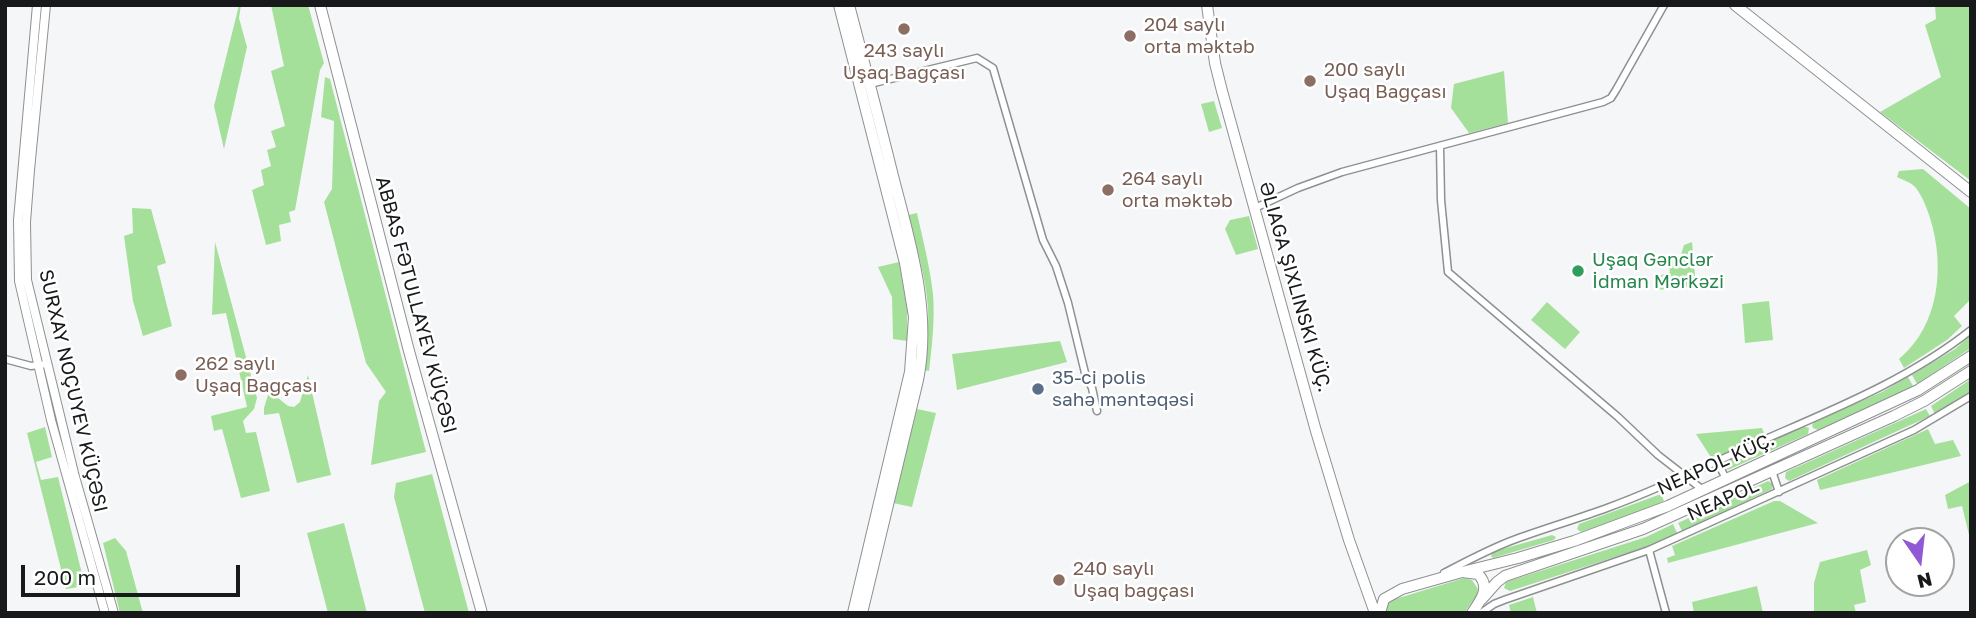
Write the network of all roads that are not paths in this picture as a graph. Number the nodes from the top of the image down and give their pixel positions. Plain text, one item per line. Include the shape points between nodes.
1 (37, 5) edge
2 (46, 5) edge
3 (320, 5) edge
4 (839, 5) edge
5 (849, 5) edge
6 (1207, 5) edge
7 (1664, 5) edge
8 (1735, 5) edge
9 (870, 84) junction
10 (1440, 146) junction
11 (1971, 192) edge
12 (1255, 208) junction
13 (1971, 330) edge
14 (1971, 356) edge
15 (5, 359) edge
16 (42, 365) junction
17 (1971, 371) edge
18 (1971, 396) edge
19 (1097, 411) dead end
20 (1717, 461) junction
21 (1772, 471) junction
22 (1685, 475) junction
23 (1726, 479) junction
24 (1703, 490) junction
25 (1779, 492) junction
26 (1649, 550) junction
27 (1462, 572) junction
28 (1360, 575) junction
29 (1429, 581) junction
30 (1402, 589) junction
31 (1482, 599) junction
32 (107, 612) edge
33 (482, 613) edge
34 (853, 613) edge
35 (862, 613) edge
36 (1377, 613) edge
37 (1472, 613) edge
38 (1481, 613) edge
39 (1665, 613) edge

1 - 16 street, SURXAY NOÇUYEV KÜÇƏSI via 18,245 21,290
2 - 16 street, SURXAY NOÇUYEV KÜÇƏSI via 26,222 27,280
3 - 33 main road, ABBAS FƏTULLAYEV KÜÇƏSI
4 - 34 main road via 905,263 914,317 910,372
5 - 9 main road
6 - 12 main road via 1217,76
7 - 10 street via 1611,98
8 - 11 main road
9 - 19 street via 977,58 993,68 1043,240 1068,303
9 - 35 main road via 914,260 923,346
10 - 12 street via 1329,176
10 - 22 street, NEAPOL via 1448,272
12 - 28 main road
13 - 20 street, NEAPOL via 1937,356 1883,386
14 - 23 main road, NEAPOL KÜÇ. via 1918,390
15 - 16 street
16 - 32 street, SURXAY NOÇUYEV KÜÇƏSI
17 - 21 main road, NEAPOL KÜÇ. via 1924,401
18 - 25 street, NEAPOL via 1913,430
20 - 22 street, NEAPOL
20 - 23 street
21 - 25 street
21 - 31 main road, NEAPOL KÜÇ. via 1643,529 1505,576
22 - 24 street, NEAPOL
22 - 29 street, NEAPOL via 1608,508 1515,539
23 - 24 main road, NEAPOL KÜÇ.
24 - 27 main road, NEAPOL KÜÇ. via 1574,541
25 - 26 street, NEAPOL
26 - 38 street, NEAPOL via 1504,600
26 - 39 street
27 - 29 main road, NEAPOL KÜÇ.
27 - 31 main road via 1482,578
28 - 30 main road via 1373,591
28 - 36 main road
29 - 30 main road, NEAPOL KÜÇ.
30 - 36 main road via 1384,599
31 - 37 main road, NEAPOL KÜÇ.

